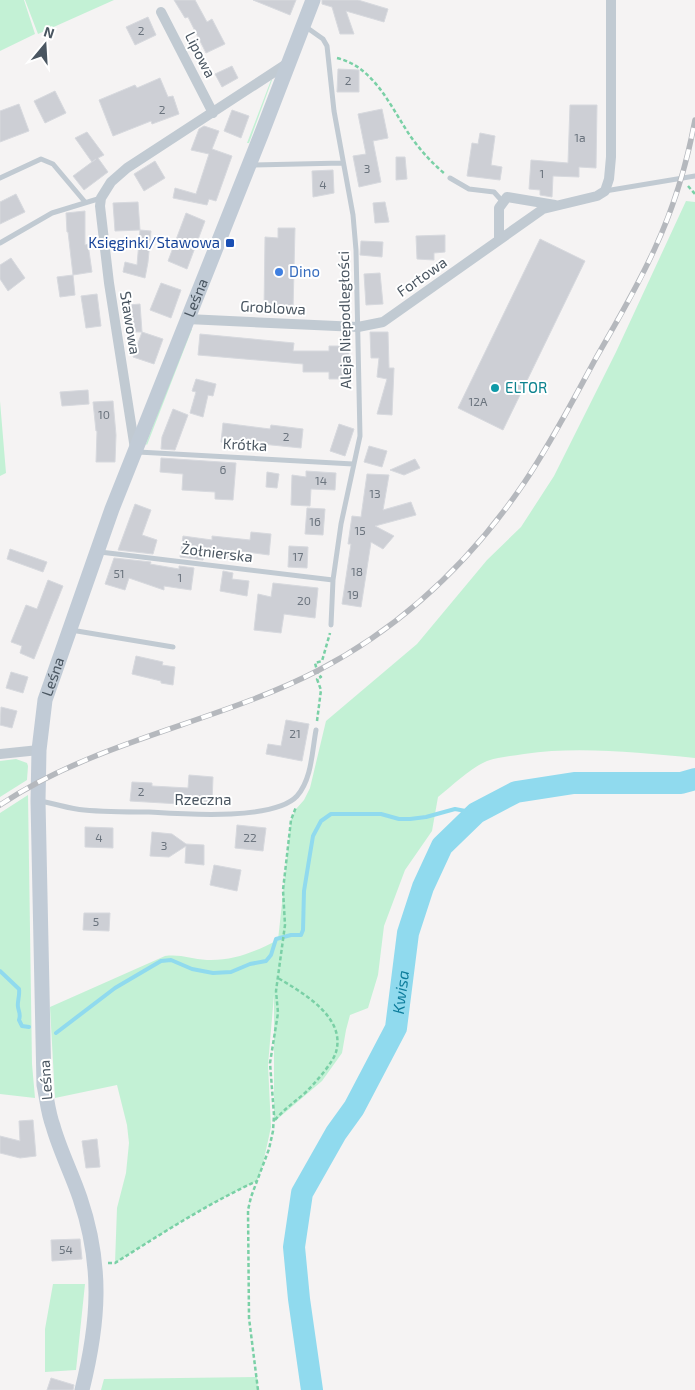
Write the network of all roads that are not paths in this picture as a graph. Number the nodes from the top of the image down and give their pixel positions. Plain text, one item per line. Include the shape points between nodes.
1 (313, 0) edge
2 (611, 0) edge
3 (162, 12) dead end
4 (303, 25) junction
5 (289, 63) junction
6 (213, 113) junction
7 (342, 163) junction
8 (249, 165) junction
9 (695, 176) edge
10 (0, 178) edge
11 (450, 178) road end
12 (605, 191) junction
13 (101, 198) junction
14 (85, 202) junction
15 (503, 202) junction
16 (558, 206) junction
17 (499, 240) junction
18 (0, 243) edge
19 (187, 319) junction
20 (358, 327) junction
21 (135, 452) junction
22 (354, 464) junction
23 (97, 551) junction
24 (333, 580) junction
25 (331, 625) road end
26 (68, 630) junction
27 (172, 647) dead end
28 (316, 730) road end
29 (39, 750) junction
30 (0, 754) edge
31 (38, 801) junction
32 (82, 1390) edge

1 - 4 main road, Leśna
2 - 12 street via 611,157
3 - 6 street, Lipowa
4 - 5 main road, Leśna
4 - 7 lane, Aleja Niepodległości via 324,39
5 - 6 street
5 - 8 main road, Leśna
6 - 13 street via 127,168 111,182
7 - 8 lane
7 - 20 lane, Aleja Niepodległości via 353,215
8 - 19 main road, Leśna
9 - 12 lane
10 - 14 lane via 42,159 48,160
11 - 15 lane via 469,189 494,192
12 - 16 street, Fortowa
13 - 14 lane
13 - 21 street, Stawowa via 109,283
14 - 18 lane via 52,213
15 - 16 street, Fortowa via 507,197
15 - 17 street via 499,208
16 - 17 street, Fortowa via 543,210
17 - 20 street, Fortowa via 382,322
19 - 20 street, Groblowa
19 - 21 main road, Leśna
20 - 22 lane, Aleja Niepodległości via 360,436
21 - 22 lane, Krótka
21 - 23 main road, Leśna
22 - 24 lane, Aleja Niepodległości
23 - 24 lane, Żołnierska
23 - 26 main road, Leśna
24 - 25 lane, Aleja Niepodległości
26 - 27 lane
26 - 29 main road, Leśna via 45,700
28 - 31 lane, Rzeczna via 305,782 295,798 283,806 224,814 85,810
29 - 30 street
29 - 31 main road, Leśna
31 - 32 main road, Leśna via 44,1085 53,1126 88,1222 95,1263 97,1300

